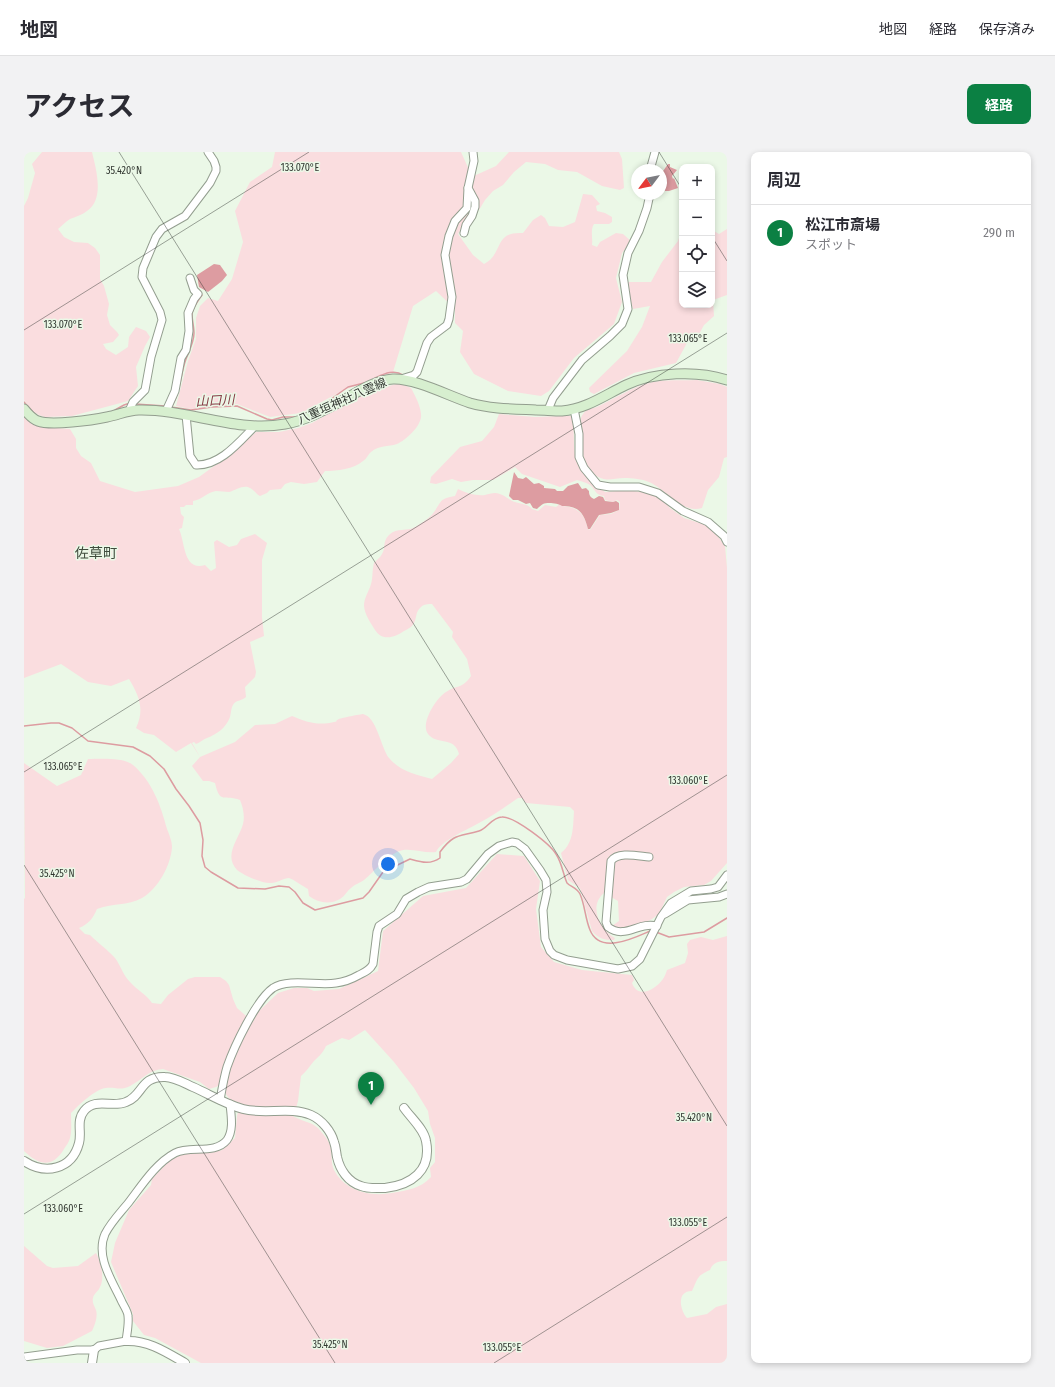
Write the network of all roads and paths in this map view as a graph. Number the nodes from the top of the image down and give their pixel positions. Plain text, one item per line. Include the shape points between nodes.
1 (208, 152) edge
2 (473, 152) edge
3 (655, 152) edge
4 (652, 164) edge
5 (468, 188) junction
6 (649, 200) edge
7 (464, 233) dead end
8 (190, 278) dead end
9 (401, 379) junction
10 (727, 380) edge
11 (131, 406) junction
12 (167, 408) junction
13 (24, 409) edge
14 (574, 409) junction
15 (548, 410) junction
16 (186, 415) junction
17 (255, 426) junction
18 (727, 542) edge
19 (649, 857) dead end
20 (727, 875) edge
21 (727, 894) edge
22 (661, 917) junction
23 (655, 929) junction
24 (220, 1100) junction
25 (230, 1104) junction
26 (404, 1108) dead end
27 (24, 1161) edge
28 (126, 1340) junction
29 (94, 1350) junction
30 (24, 1357) edge
31 (92, 1363) edge
32 (185, 1363) edge

1 - 11 street via 216,167 210,183 185,216 162,229 143,268 142,277 162,320 145,390
2 - 5 street via 474,161
3 - 4 street
5 - 7 street via 475,201 475,207
5 - 9 street via 467,208 455,221 448,236 445,255 452,297 448,325 427,343 417,372
6 - 15 street via 628,253 623,275 628,309 622,324 582,360 553,398
8 - 12 street via 198,294 188,313 186,350 181,358 175,391
9 - 15 main road, 八重垣神社八雲線 via 484,406
9 - 17 main road, 八重垣神社八雲線 via 391,379 366,387 339,403 296,422
10 - 14 main road, 八重垣神社八雲線 via 704,375 647,378 626,385 584,407
11 - 12 main road, 八重垣神社八雲線 via 145,410
11 - 13 main road, 八重垣神社八雲線 via 107,417 45,423 34,419
12 - 16 main road, 八重垣神社八雲線
14 - 15 main road, 八重垣神社八雲線
14 - 18 street via 579,434 579,457 584,468 598,485 639,487 658,493 682,510 708,522
16 - 17 main road, 八重垣神社八雲線
16 - 17 street via 190,456 196,465 216,460
19 - 23 street via 620,855 611,861 606,922 608,927 618,932 650,924
20 - 22 street via 718,887 684,894 672,902
21 - 22 street via 715,898 688,900
22 - 23 street
23 - 24 street via 640,959 626,968 618,969 567,960 554,955 546,945 543,924 546,880 522,846 512,842 499,846 488,854 467,879 429,887 406,899 397,914 379,926 373,964 367,972 337,983 290,983 272,989 244,1030 228,1067
24 - 25 street
24 - 27 street via 169,1077 153,1079 145,1084 135,1097 126,1102 99,1103 87,1108 79,1120 78,1148 72,1158 63,1165 41,1169
25 - 26 street via 250,1110 298,1112 316,1118 333,1138 344,1174 354,1183 372,1188 406,1183 420,1172 425,1163 426,1140
25 - 28 street via 231,1128 226,1141 213,1148 182,1150 166,1159 105,1234 103,1260 128,1315
28 - 29 street via 99,1346
28 - 32 street via 137,1340 153,1345
29 - 30 street
29 - 31 street

